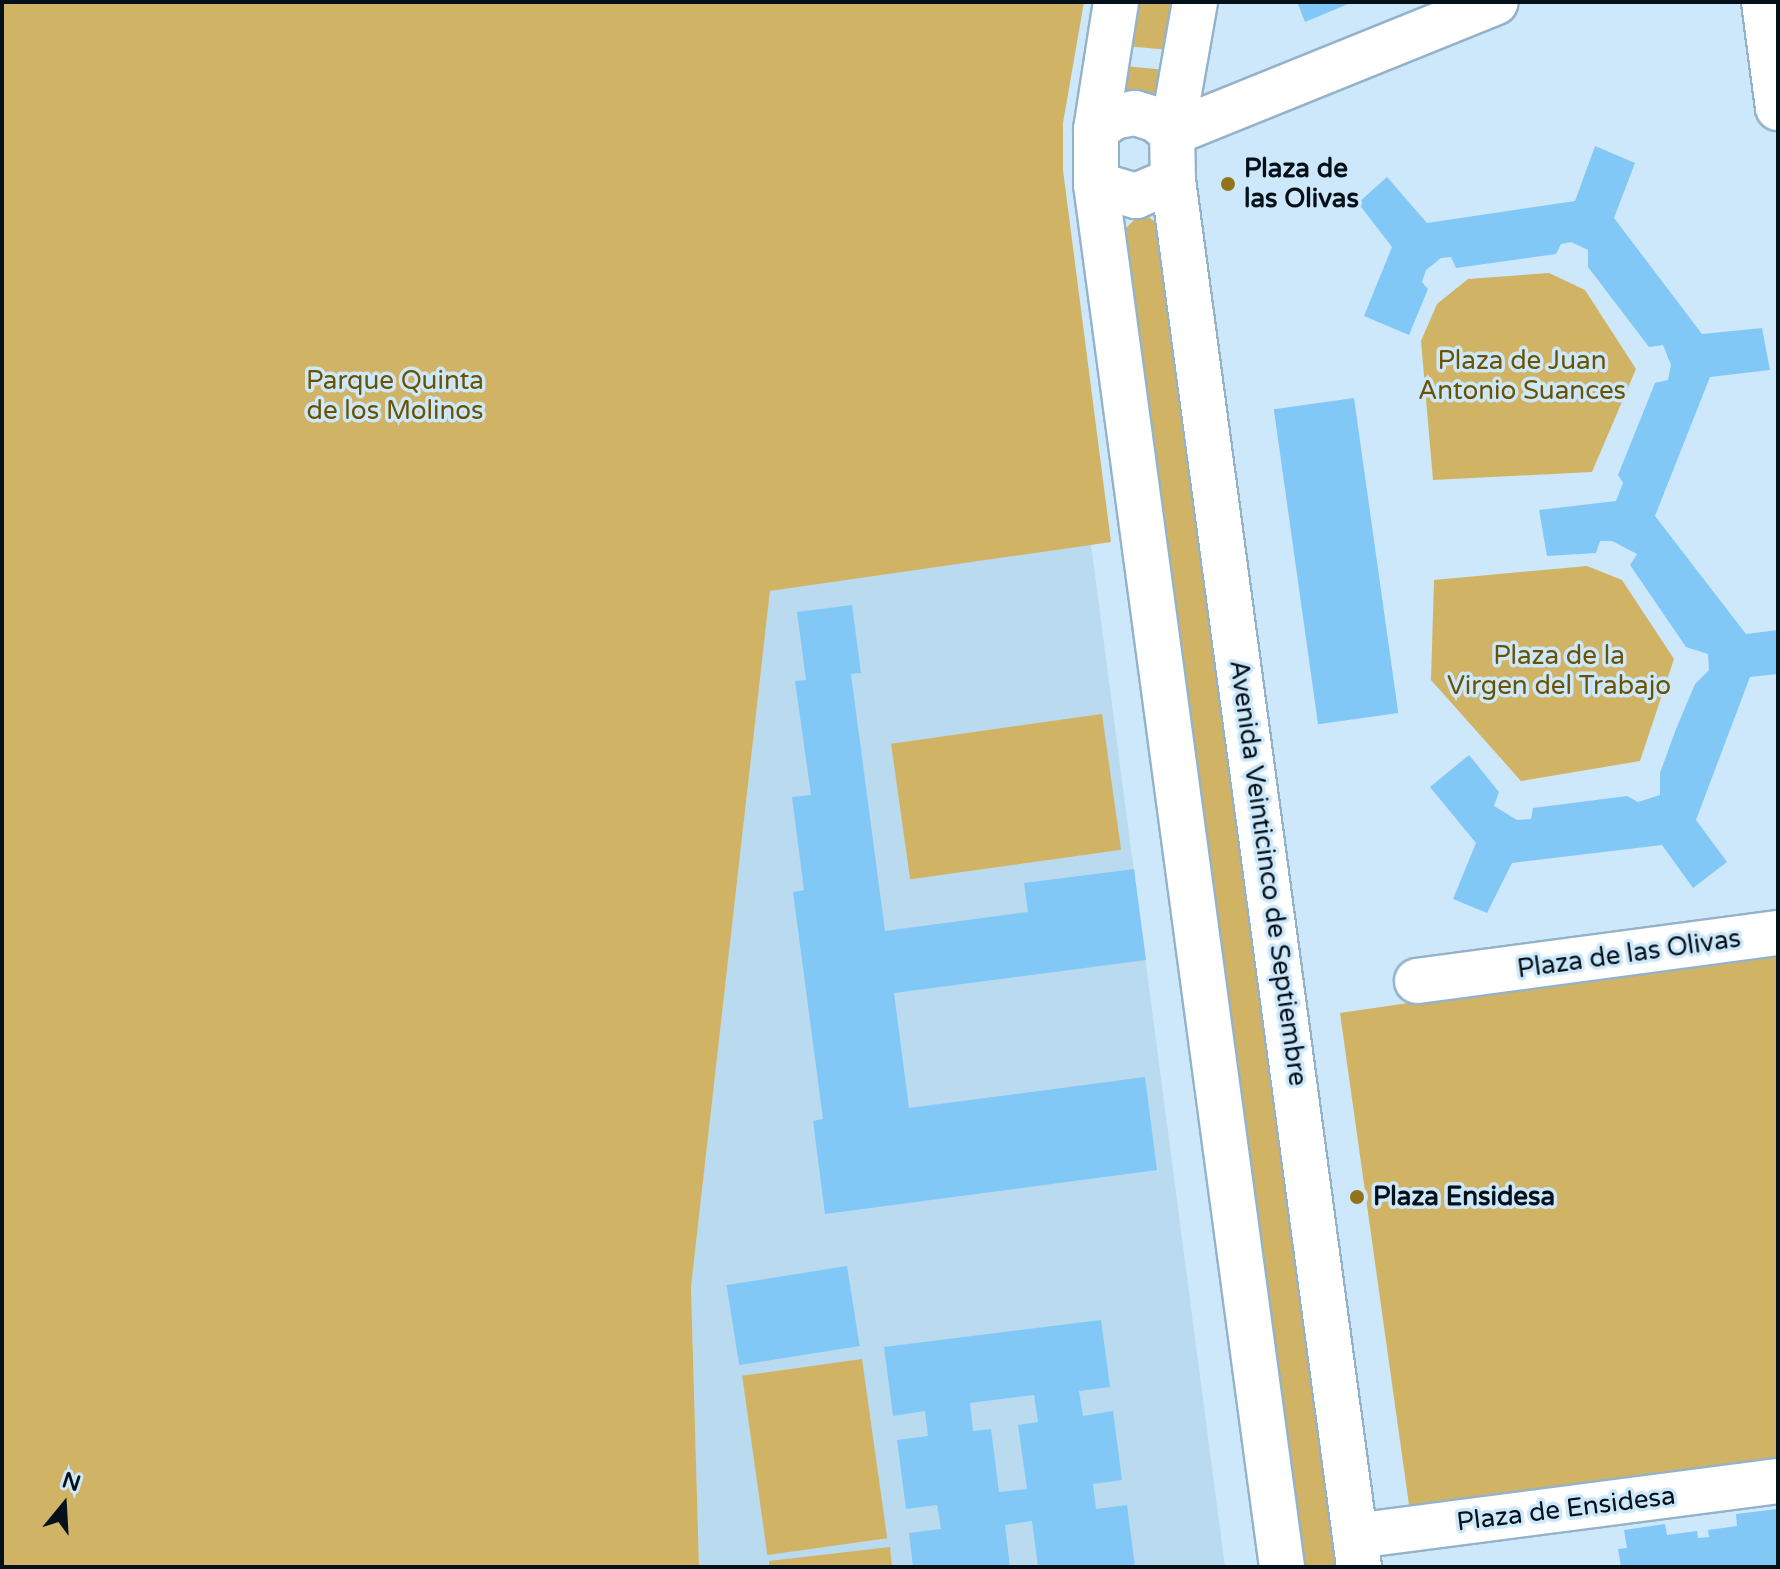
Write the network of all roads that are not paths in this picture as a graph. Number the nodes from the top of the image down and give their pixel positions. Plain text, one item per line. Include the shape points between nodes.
1 (1116, 2) edge
2 (1195, 2) edge
3 (1496, 2) edge
4 (1764, 2) edge
5 (1778, 108) edge
6 (1096, 130) junction
7 (1172, 133) junction
8 (1173, 180) junction
9 (1096, 184) junction
10 (1778, 933) edge
11 (1417, 981) dead end
12 (1778, 1481) edge
13 (1357, 1552) edge
14 (1282, 1567) edge

1 - 6 main road
2 - 7 main road, Avenida Veinticinco de Septiembre
3 - 7 main road
4 - 5 main road
6 - 7 main road via 1114,117 1135,113 1155,119
6 - 9 main road
7 - 8 main road, Avenida Veinticinco de Septiembre
8 - 9 main road via 1136,196
8 - 13 main road, Avenida Veinticinco de Septiembre
9 - 14 main road
10 - 11 main road, Plaza de las Olivas
12 - 13 main road, Plaza de Ensidesa

